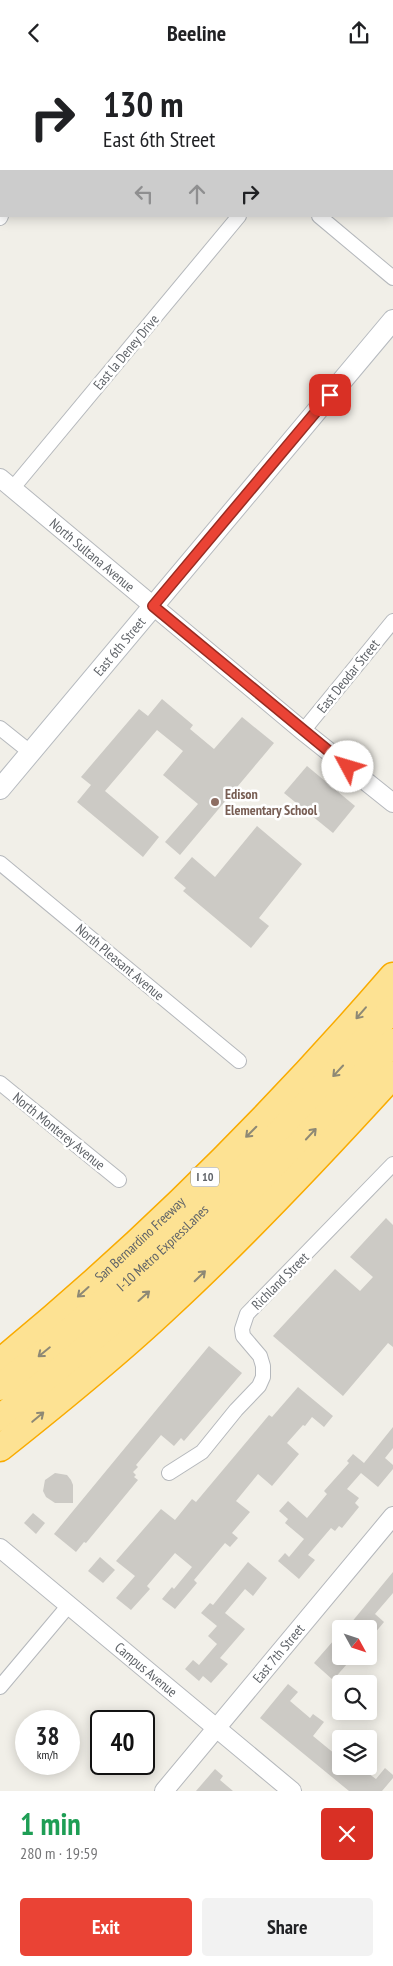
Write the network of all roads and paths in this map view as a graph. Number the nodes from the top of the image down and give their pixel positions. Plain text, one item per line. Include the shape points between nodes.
1 (238, 217) edge
2 (320, 217) edge
3 (393, 278) edge
4 (393, 320) edge
5 (6, 484) edge
6 (153, 606) junction
7 (393, 621) edge
8 (0, 727) edge
9 (303, 731) junction
10 (30, 752) junction
11 (0, 789) edge
12 (393, 803) edge
13 (0, 863) edge
14 (393, 976) edge
15 (393, 1008) edge
16 (393, 1042) edge
17 (239, 1061) dead end
18 (393, 1075) edge
19 (0, 1083) edge
20 (393, 1164) edge
21 (119, 1180) dead end
22 (0, 1362) edge
23 (0, 1387) edge
24 (0, 1417) edge
25 (0, 1448) edge
26 (169, 1473) dead end
27 (393, 1516) edge
28 (0, 1548) edge
29 (69, 1605) junction
30 (0, 1687) edge
31 (216, 1728) junction
32 (164, 1791) edge
33 (292, 1791) edge

1 - 5 street, East la Deney Drive
2 - 3 street
4 - 6 main road, East 6th Street
5 - 6 street, North Sultana Avenue
6 - 9 street, North Sultana Avenue
6 - 10 main road, East 6th Street
7 - 9 street, East Deodar Street
8 - 10 street
9 - 12 street, North Sultana Avenue
10 - 11 main road, East 6th Street
13 - 17 street, North Pleasant Avenue
14 -> 22 highway, San Bernardino Freeway / I 10 via 313,1067 224,1159 89,1287
15 -> 23 highway, I-10 Metro ExpressLanes via 286,1126 184,1227 67,1333
24 -> 16 highway, I-10 Metro ExpressLanes via 87,1347 196,1249 297,1148
25 -> 18 highway via 131,1340 182,1293 267,1209
19 - 21 street, North Monterey Avenue
20 - 26 street, Richland Street via 248,1314 242,1329 243,1336 260,1356 263,1365 259,1386 202,1452
27 - 31 street, East 7th Street
28 - 29 street, Campus Avenue
29 - 30 street
29 - 31 street, Campus Avenue
31 - 32 street, East 7th Street
31 - 33 street, Campus Avenue

